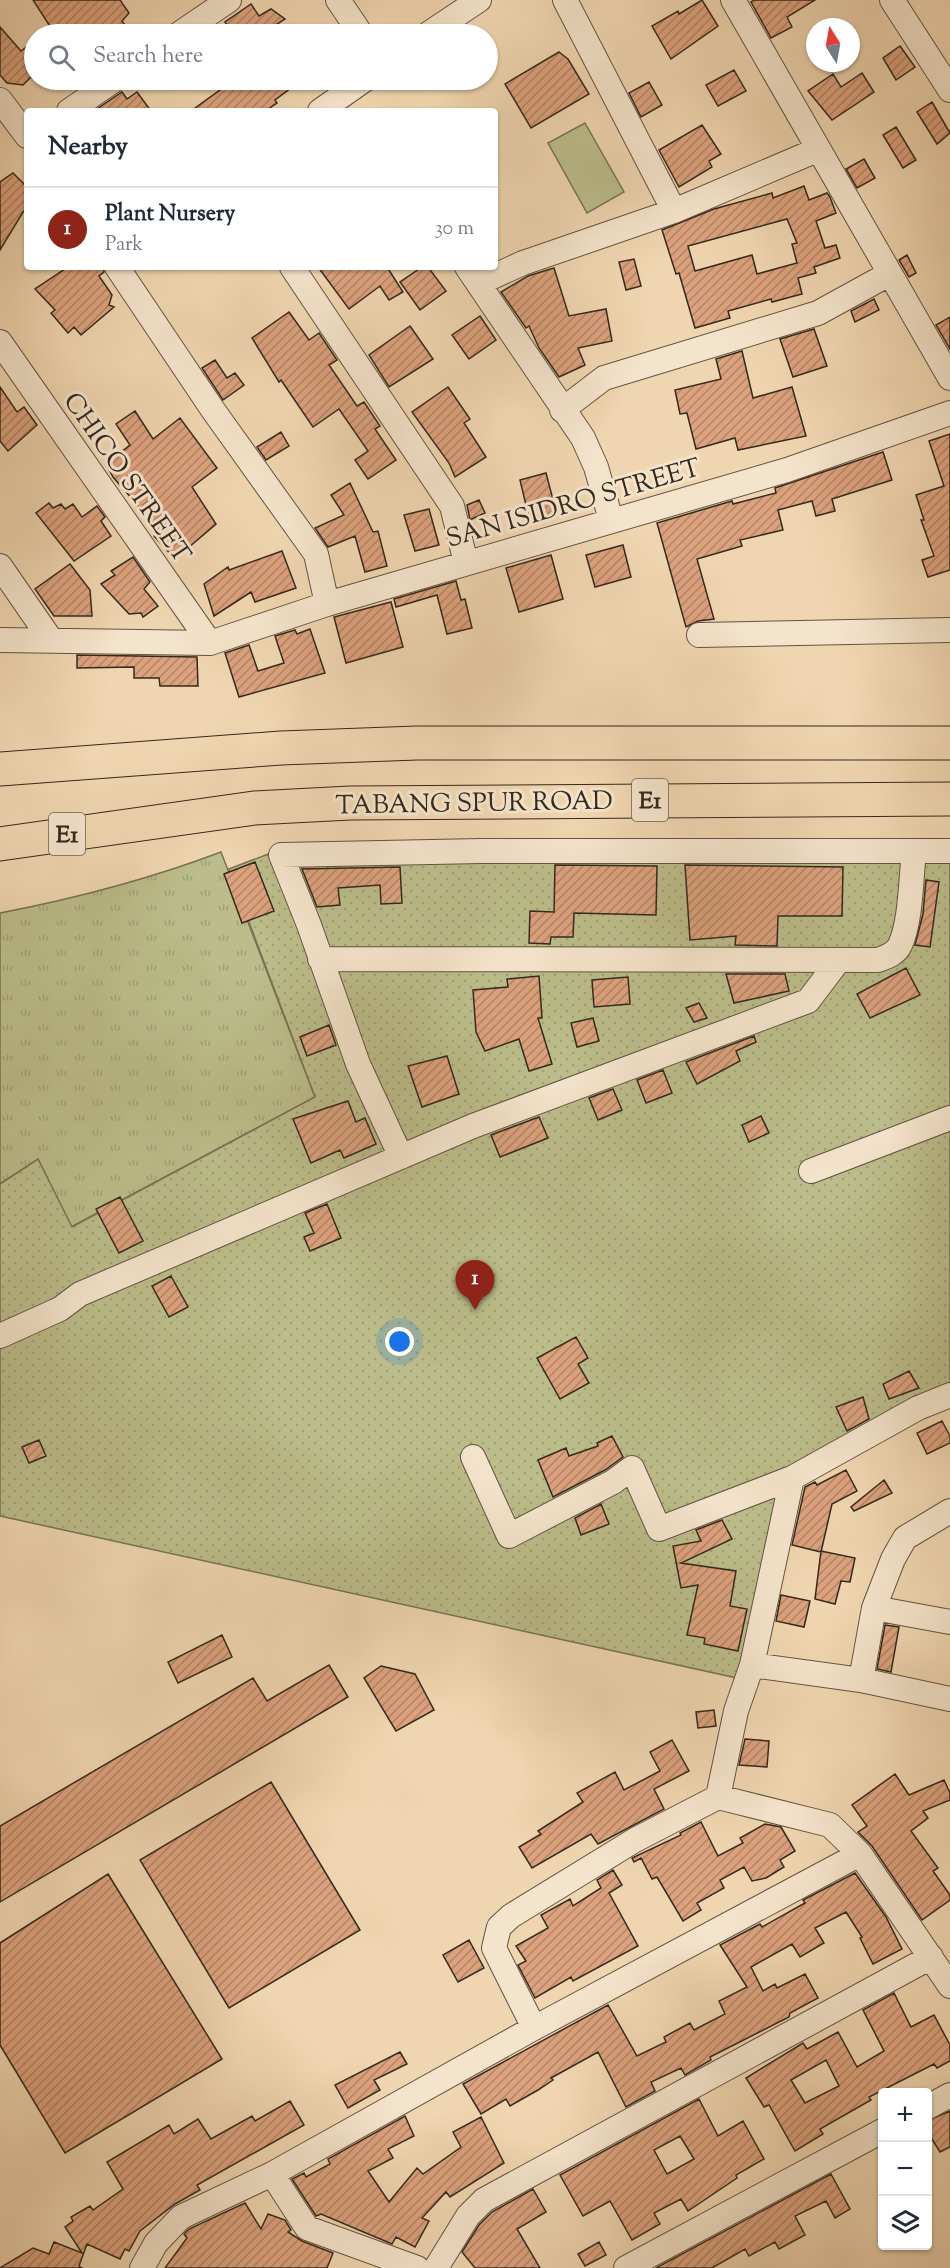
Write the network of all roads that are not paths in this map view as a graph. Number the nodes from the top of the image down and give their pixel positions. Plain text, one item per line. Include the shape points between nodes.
1 (229, 0) edge
2 (338, 0) edge
3 (479, 0) edge
4 (565, 0) edge
5 (733, 0) edge
6 (892, 0) edge
7 (194, 24) edge
8 (354, 24) edge
9 (443, 24) edge
10 (99, 90) edge
11 (950, 90) edge
12 (0, 100) edge
13 (351, 103) edge
14 (73, 108) edge
15 (332, 108) edge
16 (24, 132) edge
17 (817, 150) junction
18 (674, 211) junction
19 (498, 269) edge
20 (119, 270) edge
21 (294, 270) edge
22 (494, 270) edge
23 (889, 274) junction
24 (473, 275) edge
25 (0, 342) edge
26 (950, 378) edge
27 (562, 410) junction
28 (950, 413) edge
29 (611, 520) junction
30 (466, 563) junction
31 (0, 566) edge
32 (327, 604) junction
33 (950, 630) edge
34 (699, 635) dead end
35 (0, 640) edge
36 (51, 640) junction
37 (210, 643) junction
38 (950, 743) edge
39 (0, 768) edge
40 (950, 799) edge
41 (0, 844) edge
42 (914, 851) junction
43 (950, 851) edge
44 (320, 959) junction
45 (839, 960) junction
46 (950, 1118) edge
47 (401, 1157) junction
48 (811, 1171) dead end
49 (0, 1336) edge
50 (950, 1395) edge
51 (473, 1456) dead end
52 (792, 1478) junction
53 (950, 1511) edge
54 (874, 1608) junction
55 (950, 1622) edge
56 (752, 1665) junction
57 (861, 1680) junction
58 (950, 1699) edge
59 (718, 1797) junction
60 (860, 1854) junction
61 (931, 1957) junction
62 (950, 1986) edge
63 (534, 2028) junction
64 (950, 2095) edge
65 (932, 2104) edge
66 (878, 2133) edge
67 (272, 2174) junction
68 (142, 2268) edge
69 (417, 2268) edge
70 (436, 2268) edge
71 (626, 2268) edge

1 - 7 street
2 - 8 street
3 - 9 street
4 - 18 street
5 - 17 street
6 - 11 street
10 - 14 street
12 - 16 street
13 - 15 street
17 - 18 street
17 - 23 street
18 - 19 street
20 - 32 street via 316,555
21 - 30 street via 452,506
22 - 24 street
23 - 26 street
23 - 27 street via 818,313 604,378
24 - 27 street
25 - 37 street, CHICO STREET
27 - 29 street via 583,438 596,467
28 - 29 street, SAN ISIDRO STREET via 787,470
29 - 30 street, SAN ISIDRO STREET
30 - 32 street, SAN ISIDRO STREET
31 - 36 street
32 - 37 street, SAN ISIDRO STREET
33 - 34 street
35 - 36 street, SAN ISIDRO STREET
36 - 37 street, SAN ISIDRO STREET
38 - 39 highway, E1 via 417,743 281,748
40 - 41 highway, TABANG SPUR ROAD / E1 via 350,803 254,808
42 - 43 street
42 - 44 street via 281,855
42 - 45 street via 900,946 891,956 878,960
44 - 45 street
44 - 47 street via 358,1064
45 - 47 street via 808,1001 473,1126
46 - 48 street
47 - 49 street via 80,1294 60,1309
50 - 52 street via 918,1408
51 - 52 street via 509,1536 613,1482 632,1468 660,1529
52 - 56 street
53 - 54 street via 905,1538
54 - 55 street
54 - 57 street
56 - 57 street
56 - 59 street via 736,1711
57 - 58 street
59 - 60 street via 831,1825
59 - 63 street via 635,1840 499,1927 494,1948
60 - 61 street
60 - 63 street
61 - 62 street
61 - 70 street via 484,2200 468,2216
63 - 67 street
64 - 65 street
66 - 71 street
67 - 68 street via 181,2217 156,2242
67 - 69 street via 307,2228

